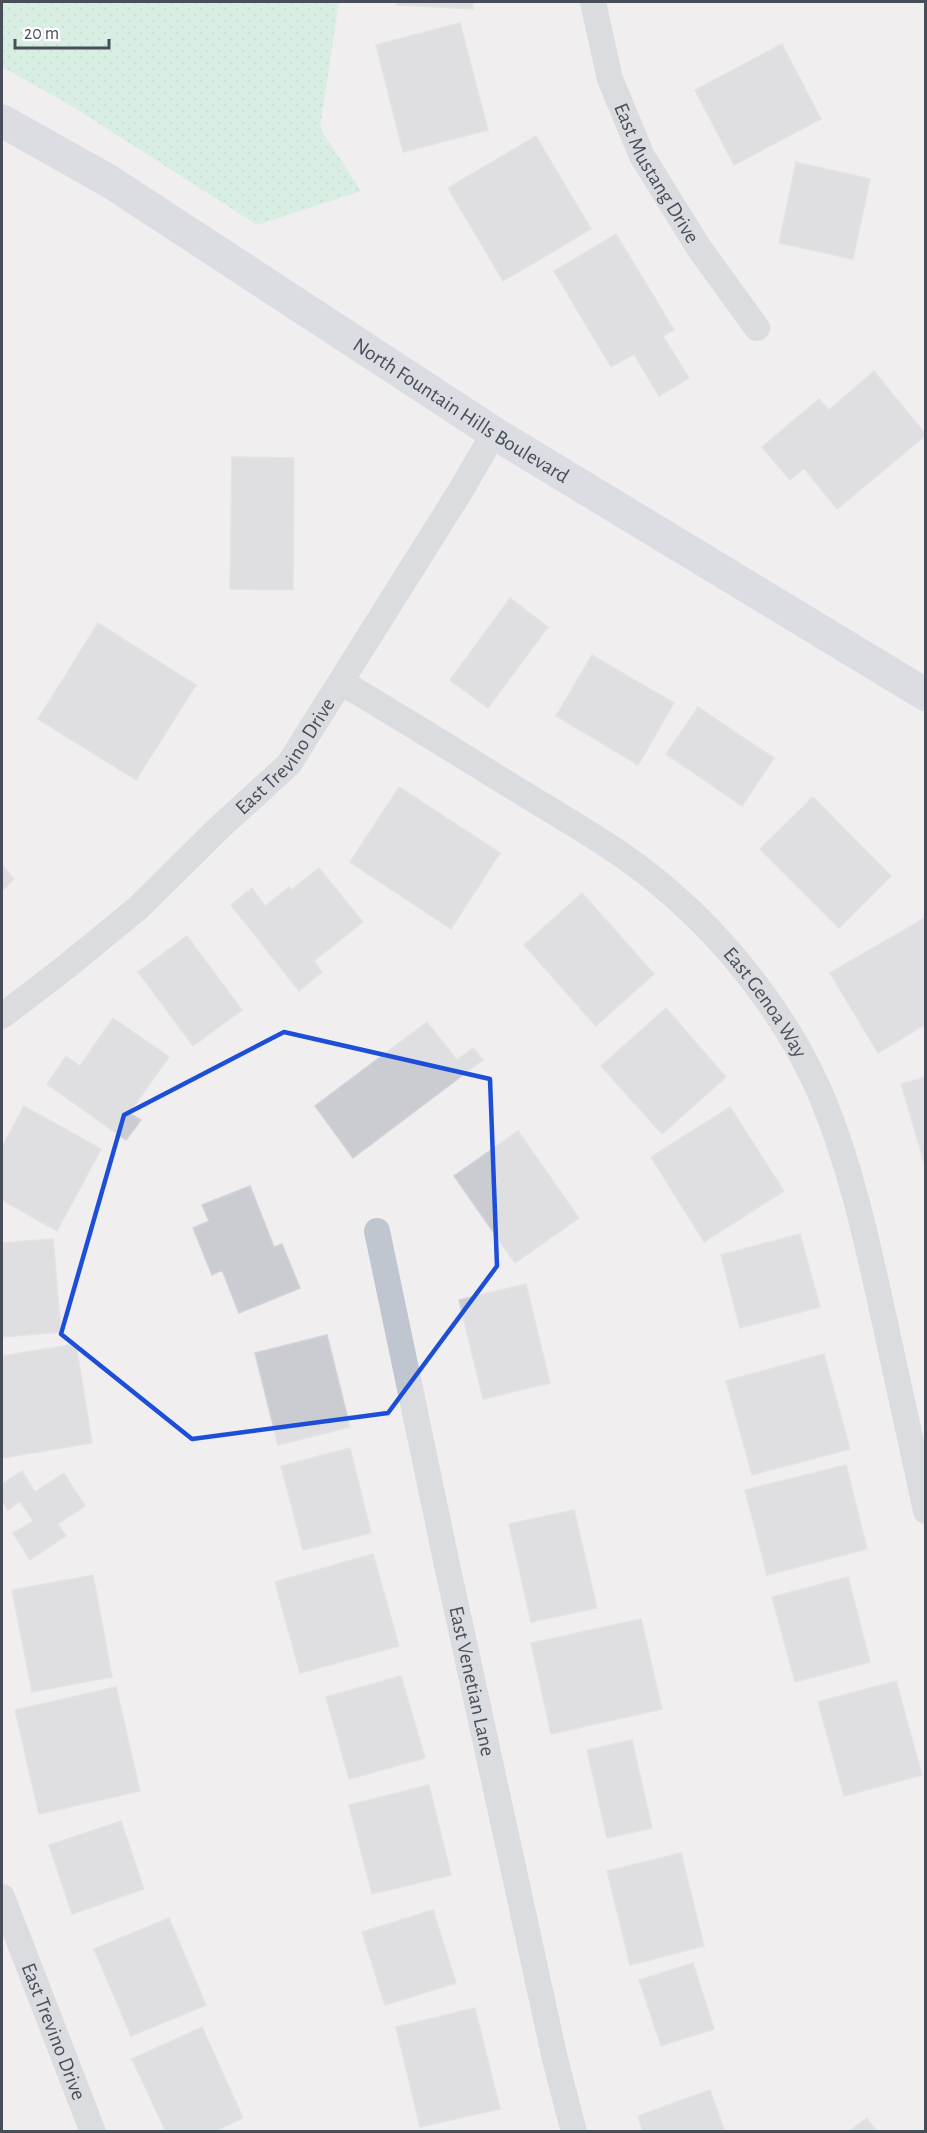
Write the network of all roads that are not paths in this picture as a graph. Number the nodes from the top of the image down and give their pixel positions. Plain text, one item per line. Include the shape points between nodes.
1 (593, 2) edge
2 (2, 121) edge
3 (757, 328) dead end
4 (494, 433) junction
5 (341, 682) junction
6 (926, 695) edge
7 (2, 1016) edge
8 (377, 1231) dead end
9 (926, 1511) edge
10 (2, 1897) edge
11 (93, 2132) edge
12 (574, 2132) edge

1 - 3 street, East Mustang Drive via 610,79 642,156 699,248
2 - 4 main road, North Fountain Hills Boulevard via 109,182
4 - 5 street, East Trevino Drive
4 - 6 main road, North Fountain Hills Boulevard
5 - 7 street, East Trevino Drive via 289,764 138,908
5 - 9 street, East Genoa Way via 549,809 660,883 728,950 768,1001 824,1101 848,1168
8 - 12 street, East Venetian Lane
10 - 11 street, East Trevino Drive

